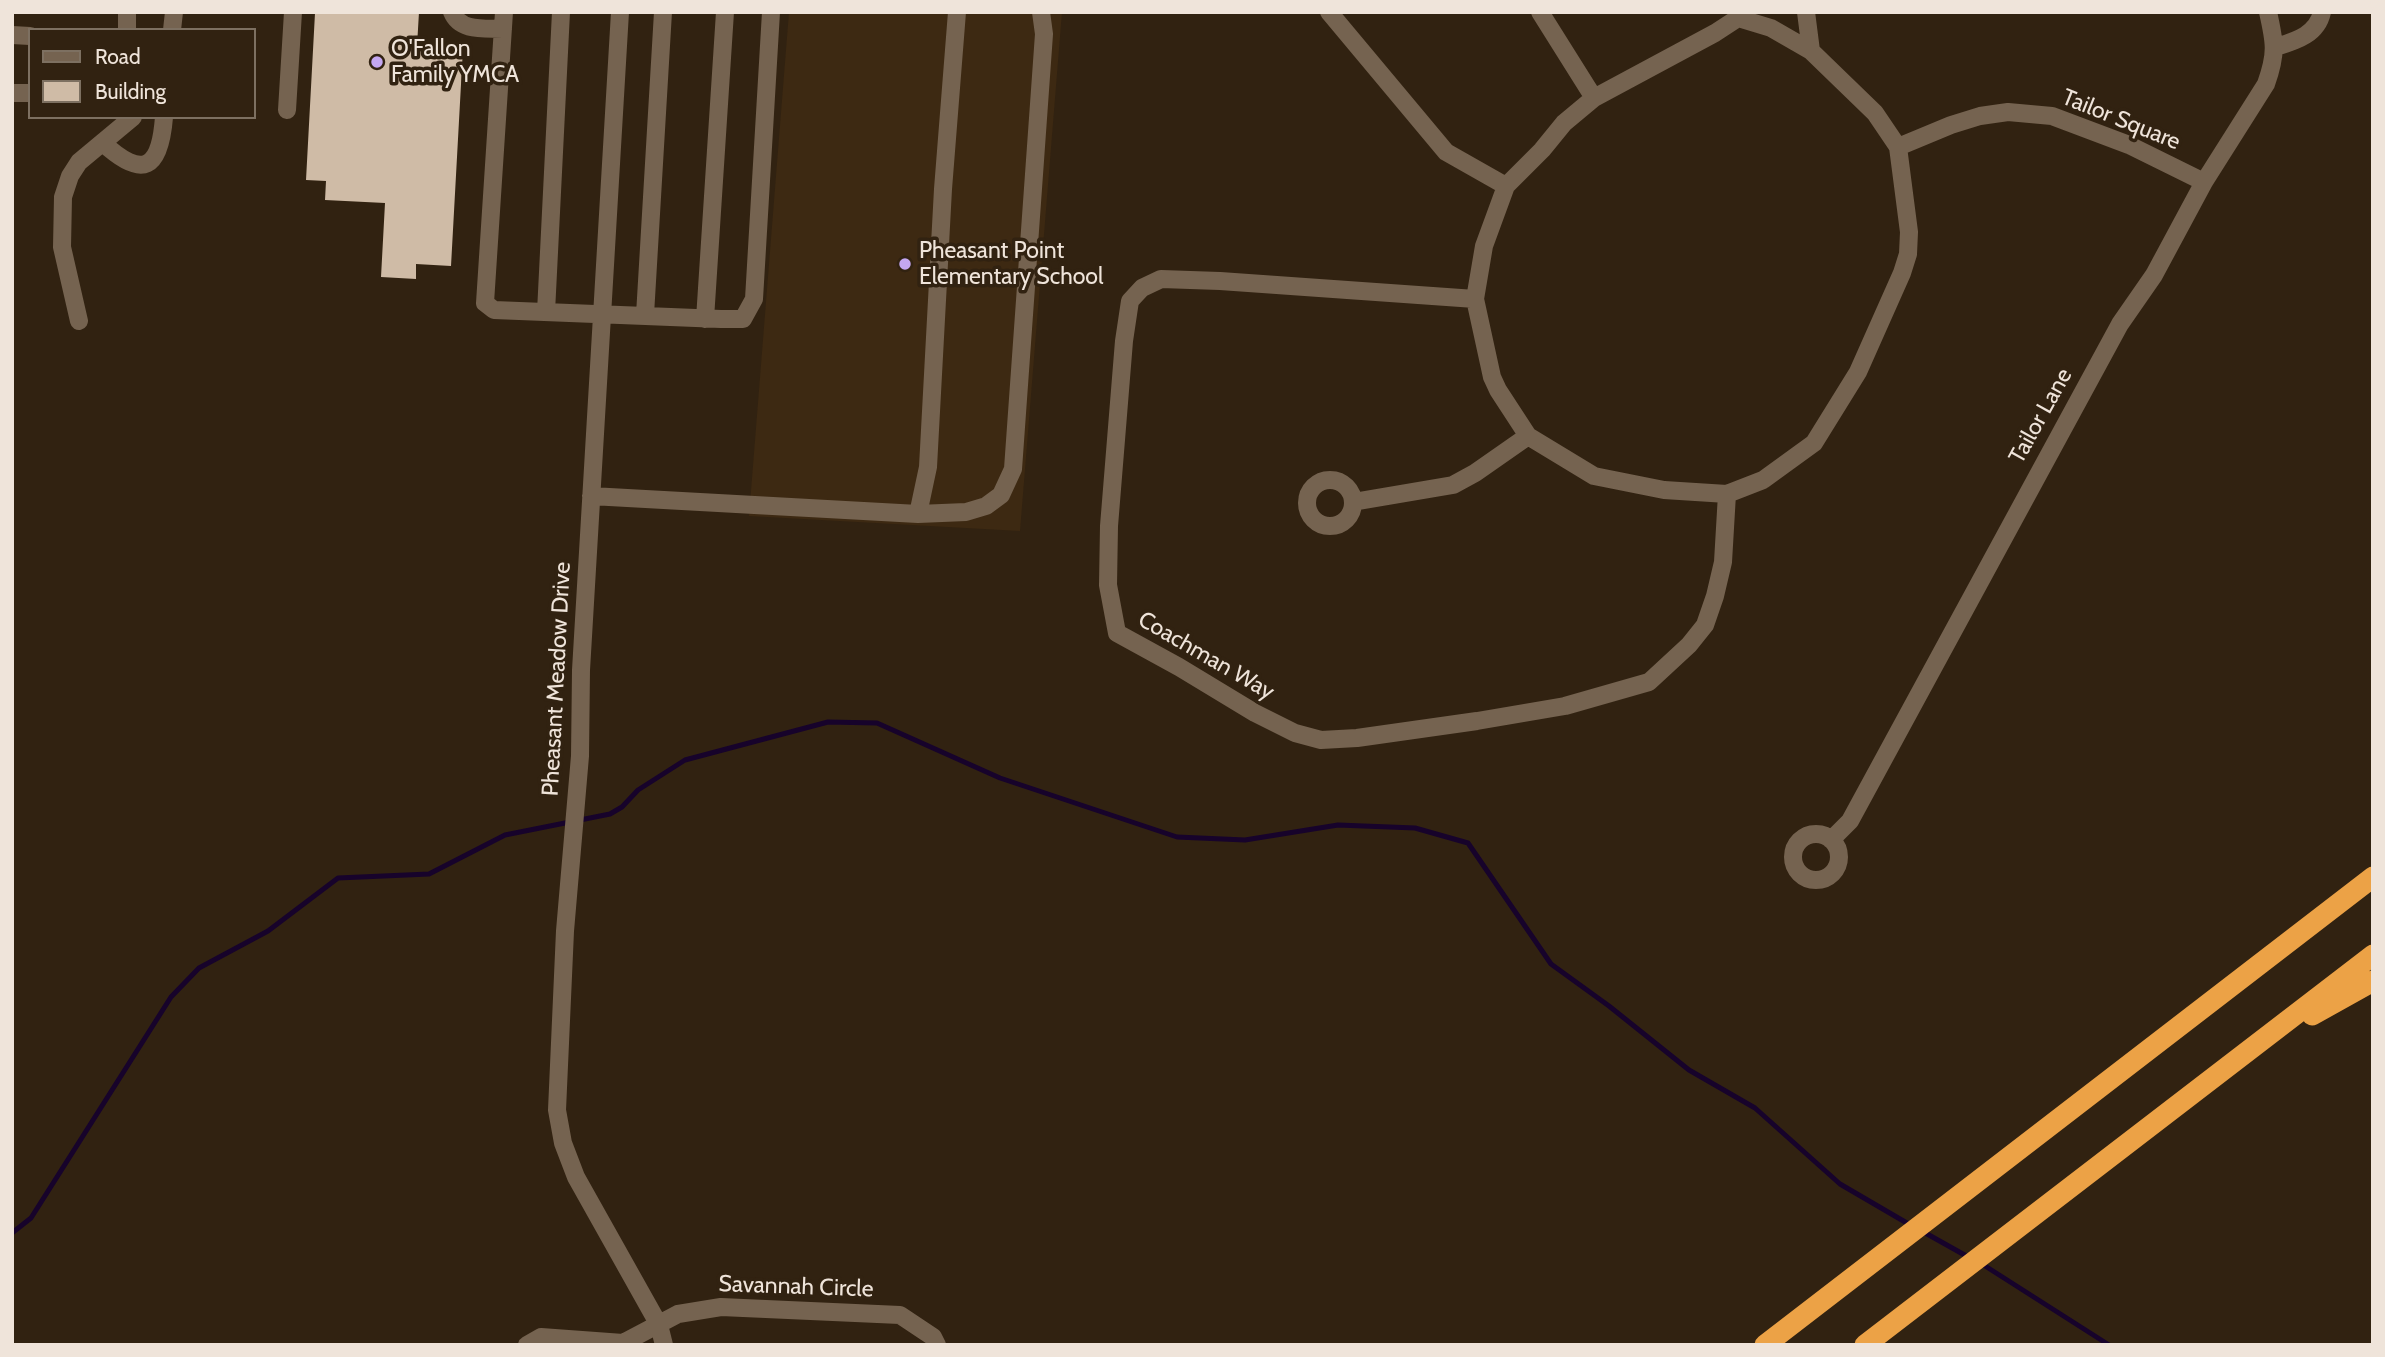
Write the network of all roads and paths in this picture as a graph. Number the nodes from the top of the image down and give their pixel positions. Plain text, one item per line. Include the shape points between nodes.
1 (293, 12) edge
2 (452, 12) edge
3 (561, 12) edge
4 (620, 12) edge
5 (663, 12) edge
6 (725, 12) edge
7 (771, 12) edge
8 (957, 12) edge
9 (1041, 12) edge
10 (1329, 12) edge
11 (1540, 12) edge
12 (1806, 12) edge
13 (2268, 12) edge
14 (2322, 12) edge
15 (1741, 15) edge
16 (504, 21) edge
17 (2276, 47) junction
18 (1811, 51) junction
19 (1594, 98) junction
20 (288, 110) dead end
21 (131, 119) edge
22 (164, 119) edge
23 (103, 143) junction
24 (1898, 147) junction
25 (2204, 182) junction
26 (1506, 186) junction
27 (1475, 299) junction
28 (546, 312) junction
29 (603, 314) junction
30 (645, 315) junction
31 (705, 319) junction
32 (79, 321) dead end
33 (1528, 436) junction
34 (1727, 494) junction
35 (591, 496) junction
36 (1353, 502) dead end
37 (918, 514) junction
38 (1831, 840) dead end
39 (2373, 872) edge
40 (2373, 877) edge
41 (2347, 897) junction
42 (2373, 955) edge
43 (2373, 981) edge
44 (2252, 1048) junction
45 (659, 1325) junction
46 (527, 1345) edge
47 (664, 1345) edge
48 (937, 1345) edge
49 (1765, 1345) edge
50 (1865, 1345) edge

1 - 20 street
2 - 16 street via 465,27
3 - 28 street
4 - 29 street, Pheasant Meadow Drive
5 - 30 street
6 - 31 street
7 - 31 street via 754,299 743,319
8 - 37 street via 928,467
9 - 37 street via 1044,34 1013,469 1001,495 986,506 966,512
10 - 26 street via 1446,152
11 - 19 street
12 - 18 street
13 - 17 street, Tailor Lane
14 - 17 street via 2320,22 2302,38
15 - 18 street
15 - 19 street
16 - 28 street via 485,303 494,310
17 - 25 street, Tailor Lane via 2266,84
18 - 24 street via 1875,113
19 - 26 street via 1564,123
21 - 23 street
22 - 23 street via 160,146 146,164 128,164
23 - 32 street via 79,162 63,197 61,247
24 - 25 street, Tailor Square via 1980,116 2008,112 2052,116 2129,145
24 - 34 street via 1908,254 1858,372 1814,443 1763,480
25 - 38 street, Tailor Lane via 2154,275 2120,324 1850,821
26 - 27 street via 1484,246
27 - 33 street via 1497,390
27 - 34 street, Coachman Way via 1161,279 1142,288 1130,301 1124,341 1108,526 1108,585 1117,633 1255,713 1321,740 1476,722 1565,706 1649,682 1705,625 1723,562
28 - 29 street
29 - 30 street
29 - 35 street, Pheasant Meadow Drive
30 - 31 street
33 - 34 street via 1594,476 1664,490
33 - 36 street via 1452,485
35 - 37 street
35 - 45 street, Pheasant Meadow Drive via 557,1110 576,1177
39 - 41 highway
40 - 41 highway
41 - 49 highway
42 - 44 highway
43 - 44 highway
44 - 50 highway
45 - 46 street, Savannah Circle via 623,1343 541,1337
45 - 47 street, Pheasant Meadow Drive
45 - 48 street, Savannah Circle via 678,1314 720,1307 900,1315 933,1337

